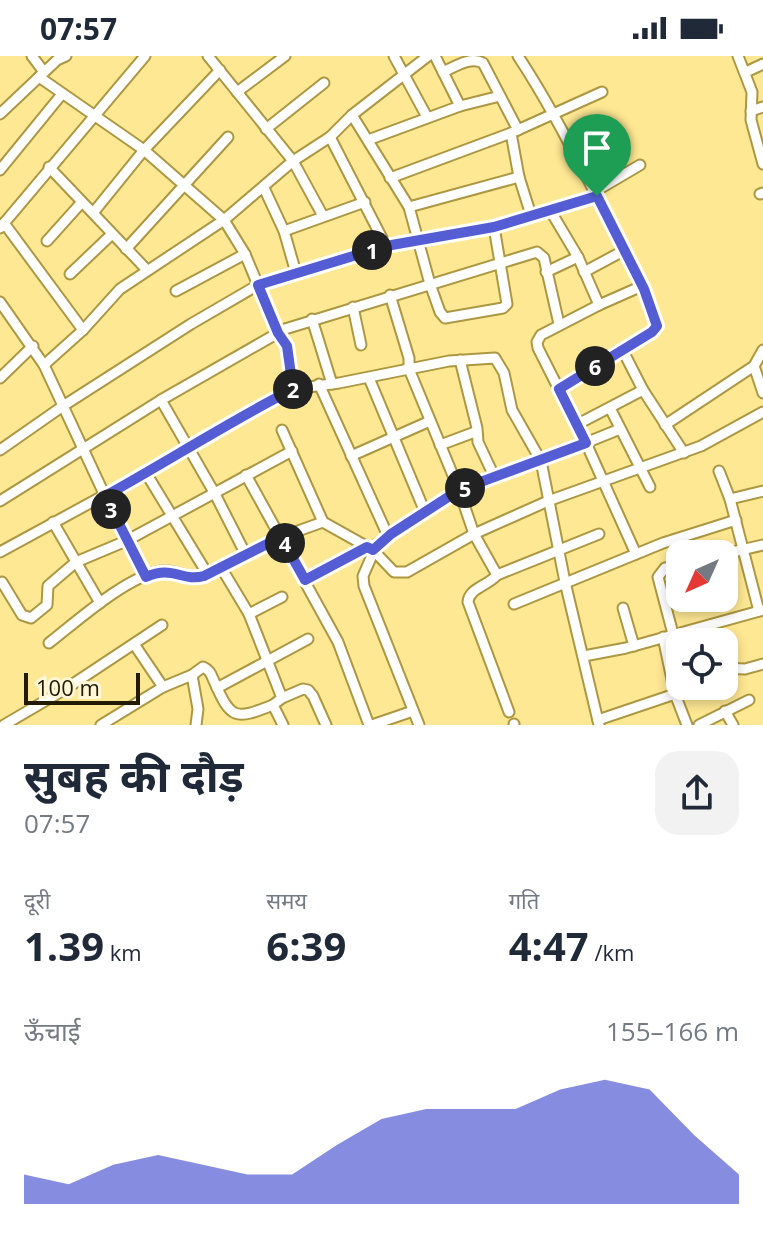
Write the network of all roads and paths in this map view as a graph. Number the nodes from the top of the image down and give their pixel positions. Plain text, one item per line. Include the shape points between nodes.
1 (32, 56) edge
2 (66, 56) edge
3 (145, 56) edge
4 (209, 56) edge
5 (285, 56) edge
6 (394, 56) edge
7 (428, 56) edge
8 (435, 56) edge
9 (518, 56) edge
10 (738, 56) edge
11 (763, 64) edge
12 (220, 70) junction
13 (405, 72) junction
14 (443, 72) junction
15 (746, 72) junction
16 (42, 74) junction
17 (324, 83) dead end
18 (237, 92) junction
19 (602, 92) dead end
20 (62, 94) junction
21 (500, 96) junction
22 (460, 106) junction
23 (763, 107) edge
24 (751, 111) junction
25 (0, 114) edge
26 (554, 114) junction
27 (95, 115) junction
28 (352, 115) junction
29 (427, 117) junction
30 (266, 129) junction
31 (515, 131) junction
32 (228, 137) dead end
33 (330, 137) junction
34 (368, 140) junction
35 (144, 150) junction
36 (761, 151) edge
37 (293, 161) junction
38 (763, 164) edge
39 (640, 165) dead end
40 (49, 167) junction
41 (0, 170) edge
42 (519, 177) junction
43 (390, 178) junction
44 (182, 185) junction
45 (264, 188) junction
46 (596, 194) junction
47 (82, 202) junction
48 (365, 202) junction
49 (409, 207) junction
50 (550, 210) junction
51 (93, 213) junction
52 (531, 215) junction
53 (323, 216) junction
54 (224, 220) junction
55 (2, 226) edge
56 (494, 227) junction
57 (284, 231) junction
58 (112, 234) junction
59 (417, 240) junction
60 (47, 241) dead end
61 (386, 246) junction
62 (126, 249) junction
63 (625, 250) junction
64 (245, 254) junction
65 (578, 257) junction
66 (501, 263) junction
67 (147, 270) junction
68 (546, 272) junction
69 (584, 272) junction
70 (296, 273) junction
71 (70, 274) dead end
72 (430, 284) junction
73 (258, 285) junction
74 (642, 286) junction
75 (176, 291) dead end
76 (390, 295) junction
77 (0, 302) edge
78 (599, 305) junction
79 (353, 307) junction
80 (8, 311) junction
81 (0, 319) edge
82 (312, 319) junction
83 (559, 324) junction
84 (83, 330) junction
85 (278, 333) junction
86 (361, 345) dead end
87 (33, 346) junction
88 (622, 349) junction
89 (763, 350) edge
90 (460, 360) junction
91 (44, 365) junction
92 (754, 366) junction
93 (409, 369) junction
94 (0, 378) edge
95 (369, 378) junction
96 (319, 384) junction
97 (332, 384) junction
98 (293, 389) junction
99 (559, 389) junction
100 (643, 390) junction
101 (763, 393) edge
102 (161, 400) junction
103 (63, 406) junction
104 (610, 408) junction
105 (763, 412) edge
106 (430, 421) junction
107 (576, 425) junction
108 (665, 425) junction
109 (620, 429) junction
110 (282, 430) dead end
111 (475, 432) junction
112 (392, 437) junction
113 (586, 443) junction
114 (440, 445) junction
115 (83, 449) junction
116 (189, 449) junction
117 (0, 450) edge
118 (292, 451) junction
119 (684, 453) junction
120 (351, 456) junction
121 (541, 461) junction
122 (640, 470) junction
123 (719, 471) dead end
124 (146, 473) junction
125 (246, 475) junction
126 (494, 476) junction
127 (603, 481) junction
128 (650, 487) dead end
129 (459, 490) junction
130 (763, 491) edge
131 (215, 494) junction
132 (105, 496) junction
133 (730, 499) junction
134 (0, 501) edge
135 (548, 501) junction
136 (425, 512) junction
137 (172, 516) junction
138 (736, 520) junction
139 (53, 522) junction
140 (323, 522) junction
141 (474, 534) junction
142 (599, 534) dead end
143 (388, 536) junction
144 (281, 537) junction
145 (126, 541) junction
146 (763, 545) edge
147 (370, 549) junction
148 (560, 550) junction
149 (742, 550) junction
150 (738, 551) edge
151 (0, 552) edge
152 (636, 554) junction
153 (246, 555) junction
154 (76, 562) junction
155 (666, 568) edge
156 (222, 569) junction
157 (208, 575) junction
158 (497, 575) junction
159 (146, 577) junction
160 (305, 580) junction
161 (1, 581) edge
162 (565, 582) junction
163 (282, 597) dead end
164 (100, 603) junction
165 (514, 604) dead end
166 (623, 608) dead end
167 (761, 610) edge
168 (249, 614) junction
169 (162, 625) dead end
170 (667, 628) edge
171 (694, 628) edge
172 (666, 636) edge
173 (308, 639) dead end
174 (49, 643) dead end
175 (134, 644) junction
176 (634, 646) junction
177 (584, 656) junction
178 (268, 661) junction
179 (763, 664) edge
180 (738, 669) edge
181 (192, 675) junction
182 (163, 687) junction
183 (217, 688) junction
184 (666, 697) edge
185 (282, 698) junction
186 (677, 700) edge
187 (749, 700) dead end
188 (273, 705) junction
189 (413, 711) junction
190 (725, 711) junction
191 (509, 712) dead end
192 (599, 723) edge
193 (4, 725) edge
194 (101, 725) edge
195 (196, 725) edge
196 (283, 725) edge
197 (326, 725) edge
198 (371, 725) edge
199 (419, 725) edge
200 (687, 725) edge
201 (699, 725) edge
202 (733, 725) edge

1 - 16 street
2 - 16 street
3 - 27 street
4 - 12 street
5 - 18 street
6 - 13 street
7 - 13 street
8 - 14 street
9 - 26 street
10 - 15 street
11 - 15 street
12 - 18 street
12 - 35 street
13 - 28 street
13 - 29 street
14 - 21 street via 478,59
14 - 22 street
15 - 24 street
16 - 20 street
16 - 25 street
17 - 30 street
18 - 30 street
19 - 26 street
20 - 27 street
20 - 41 street
21 - 22 street
21 - 31 street
22 - 29 street
23 - 24 street
24 - 36 street
26 - 31 street
26 - 46 street
27 - 35 street
27 - 40 street
28 - 33 street
28 - 34 street
29 - 34 street
30 - 37 street
31 - 42 street
31 - 43 street
32 - 44 street
33 - 37 street
33 - 48 street
34 - 43 street
35 - 44 street
35 - 51 street
36 - 38 street
37 - 45 street
37 - 53 street
39 - 46 street
40 - 47 street
40 - 55 street
42 - 49 street
42 - 52 street
43 - 49 street
44 - 54 street
44 - 62 street
45 - 54 street
45 - 57 street
46 - 50 street
46 - 63 street
47 - 51 street
47 - 60 street
48 - 53 street
48 - 61 street
49 - 59 street
50 - 52 street
50 - 65 street
51 - 58 street
52 - 56 street
53 - 57 street
54 - 64 street
54 - 67 street
55 - 84 street
56 - 59 street
56 - 66 street
57 - 70 street
58 - 62 street
58 - 71 street
59 - 61 street
59 - 72 street
61 - 70 street
62 - 67 street
63 - 69 street
63 - 74 street
64 - 73 street
64 - 75 street
65 - 68 street
65 - 69 street
66 - 68 street via 537,252
66 - 72 street
66 - 72 street via 508,300 503,308 445,318
67 - 84 street via 120,289
68 - 83 street
69 - 78 street
70 - 73 street
72 - 76 street
73 - 85 street
73 - 103 street
74 - 78 street
74 - 88 street via 657,326
76 - 79 street
76 - 93 street
77 - 80 street
78 - 83 street
79 - 82 street
79 - 86 street
80 - 81 street
80 - 87 street
82 - 85 street
82 - 97 street
83 - 99 street via 537,342
84 - 91 street
85 - 98 street via 287,346
85 - 102 street
87 - 91 street
87 - 94 street
88 - 99 street
88 - 100 street
89 - 92 street
90 - 93 street
90 - 111 street
90 - 121 street via 487,356 500,363 512,410
91 - 103 street
92 - 101 street
92 - 108 street
93 - 95 street
93 - 106 street
95 - 97 street
95 - 112 street
96 - 97 street
96 - 98 street
96 - 120 street
98 - 116 street
99 - 107 street
100 - 104 street
100 - 108 street
102 - 115 street
102 - 116 street
103 - 115 street
103 - 117 street
104 - 107 street
104 - 109 street
105 - 119 street
106 - 112 street
106 - 114 street
107 - 113 street
108 - 119 street
109 - 113 street
109 - 122 street
110 - 118 street
111 - 114 street
111 - 126 street
112 - 120 street
112 - 136 street
113 - 121 street
113 - 127 street
114 - 129 street
115 - 132 street
115 - 134 street
116 - 124 street
116 - 131 street
118 - 125 street
118 - 140 street
119 - 122 street
120 - 143 street
121 - 126 street
121 - 135 street
122 - 127 street
122 - 128 street
123 - 133 street
124 - 132 street
124 - 137 street
125 - 131 street
125 - 144 street
126 - 129 street
127 - 135 street
127 - 152 street
129 - 136 street
129 - 141 street
130 - 133 street
131 - 137 street
131 - 153 street
132 - 139 street
132 - 145 street
133 - 138 street
135 - 141 street
135 - 148 street
136 - 143 street
137 - 145 street
137 - 157 street
138 - 149 street
138 - 152 street
139 - 151 street
139 - 154 street
140 - 144 street
140 - 147 street
141 - 147 street via 400,573
141 - 158 street
142 - 148 street
143 - 147 street
144 - 153 street
144 - 160 street
145 - 154 street
145 - 159 street
146 - 149 street
147 - 160 street
147 - 189 street via 364,586
148 - 158 street
148 - 162 street
149 - 150 street
149 - 167 street
152 - 162 street
153 - 156 street
154 - 161 street via 52,582 47,605 31,618 22,615
154 - 164 street
155 - 170 street via 658,577
156 - 157 street
156 - 168 street
157 - 159 street via 195,579 160,571
158 - 191 street via 468,602
159 - 164 street
160 - 198 street via 338,642
162 - 165 street
162 - 177 street
163 - 168 street
164 - 174 street
166 - 176 street
167 - 171 street
168 - 178 street
169 - 175 street
172 - 176 street
173 - 178 street
175 - 182 street
175 - 193 street
176 - 177 street
177 - 192 street
178 - 183 street
178 - 185 street
179 - 180 street
181 - 182 street
181 - 183 street via 206,667
181 - 195 street
182 - 194 street
183 - 188 street via 239,715
184 - 192 street
185 - 188 street
185 - 197 street via 308,690
186 - 200 street
187 - 190 street
188 - 196 street
189 - 198 street
189 - 199 street
190 - 201 street
190 - 202 street

